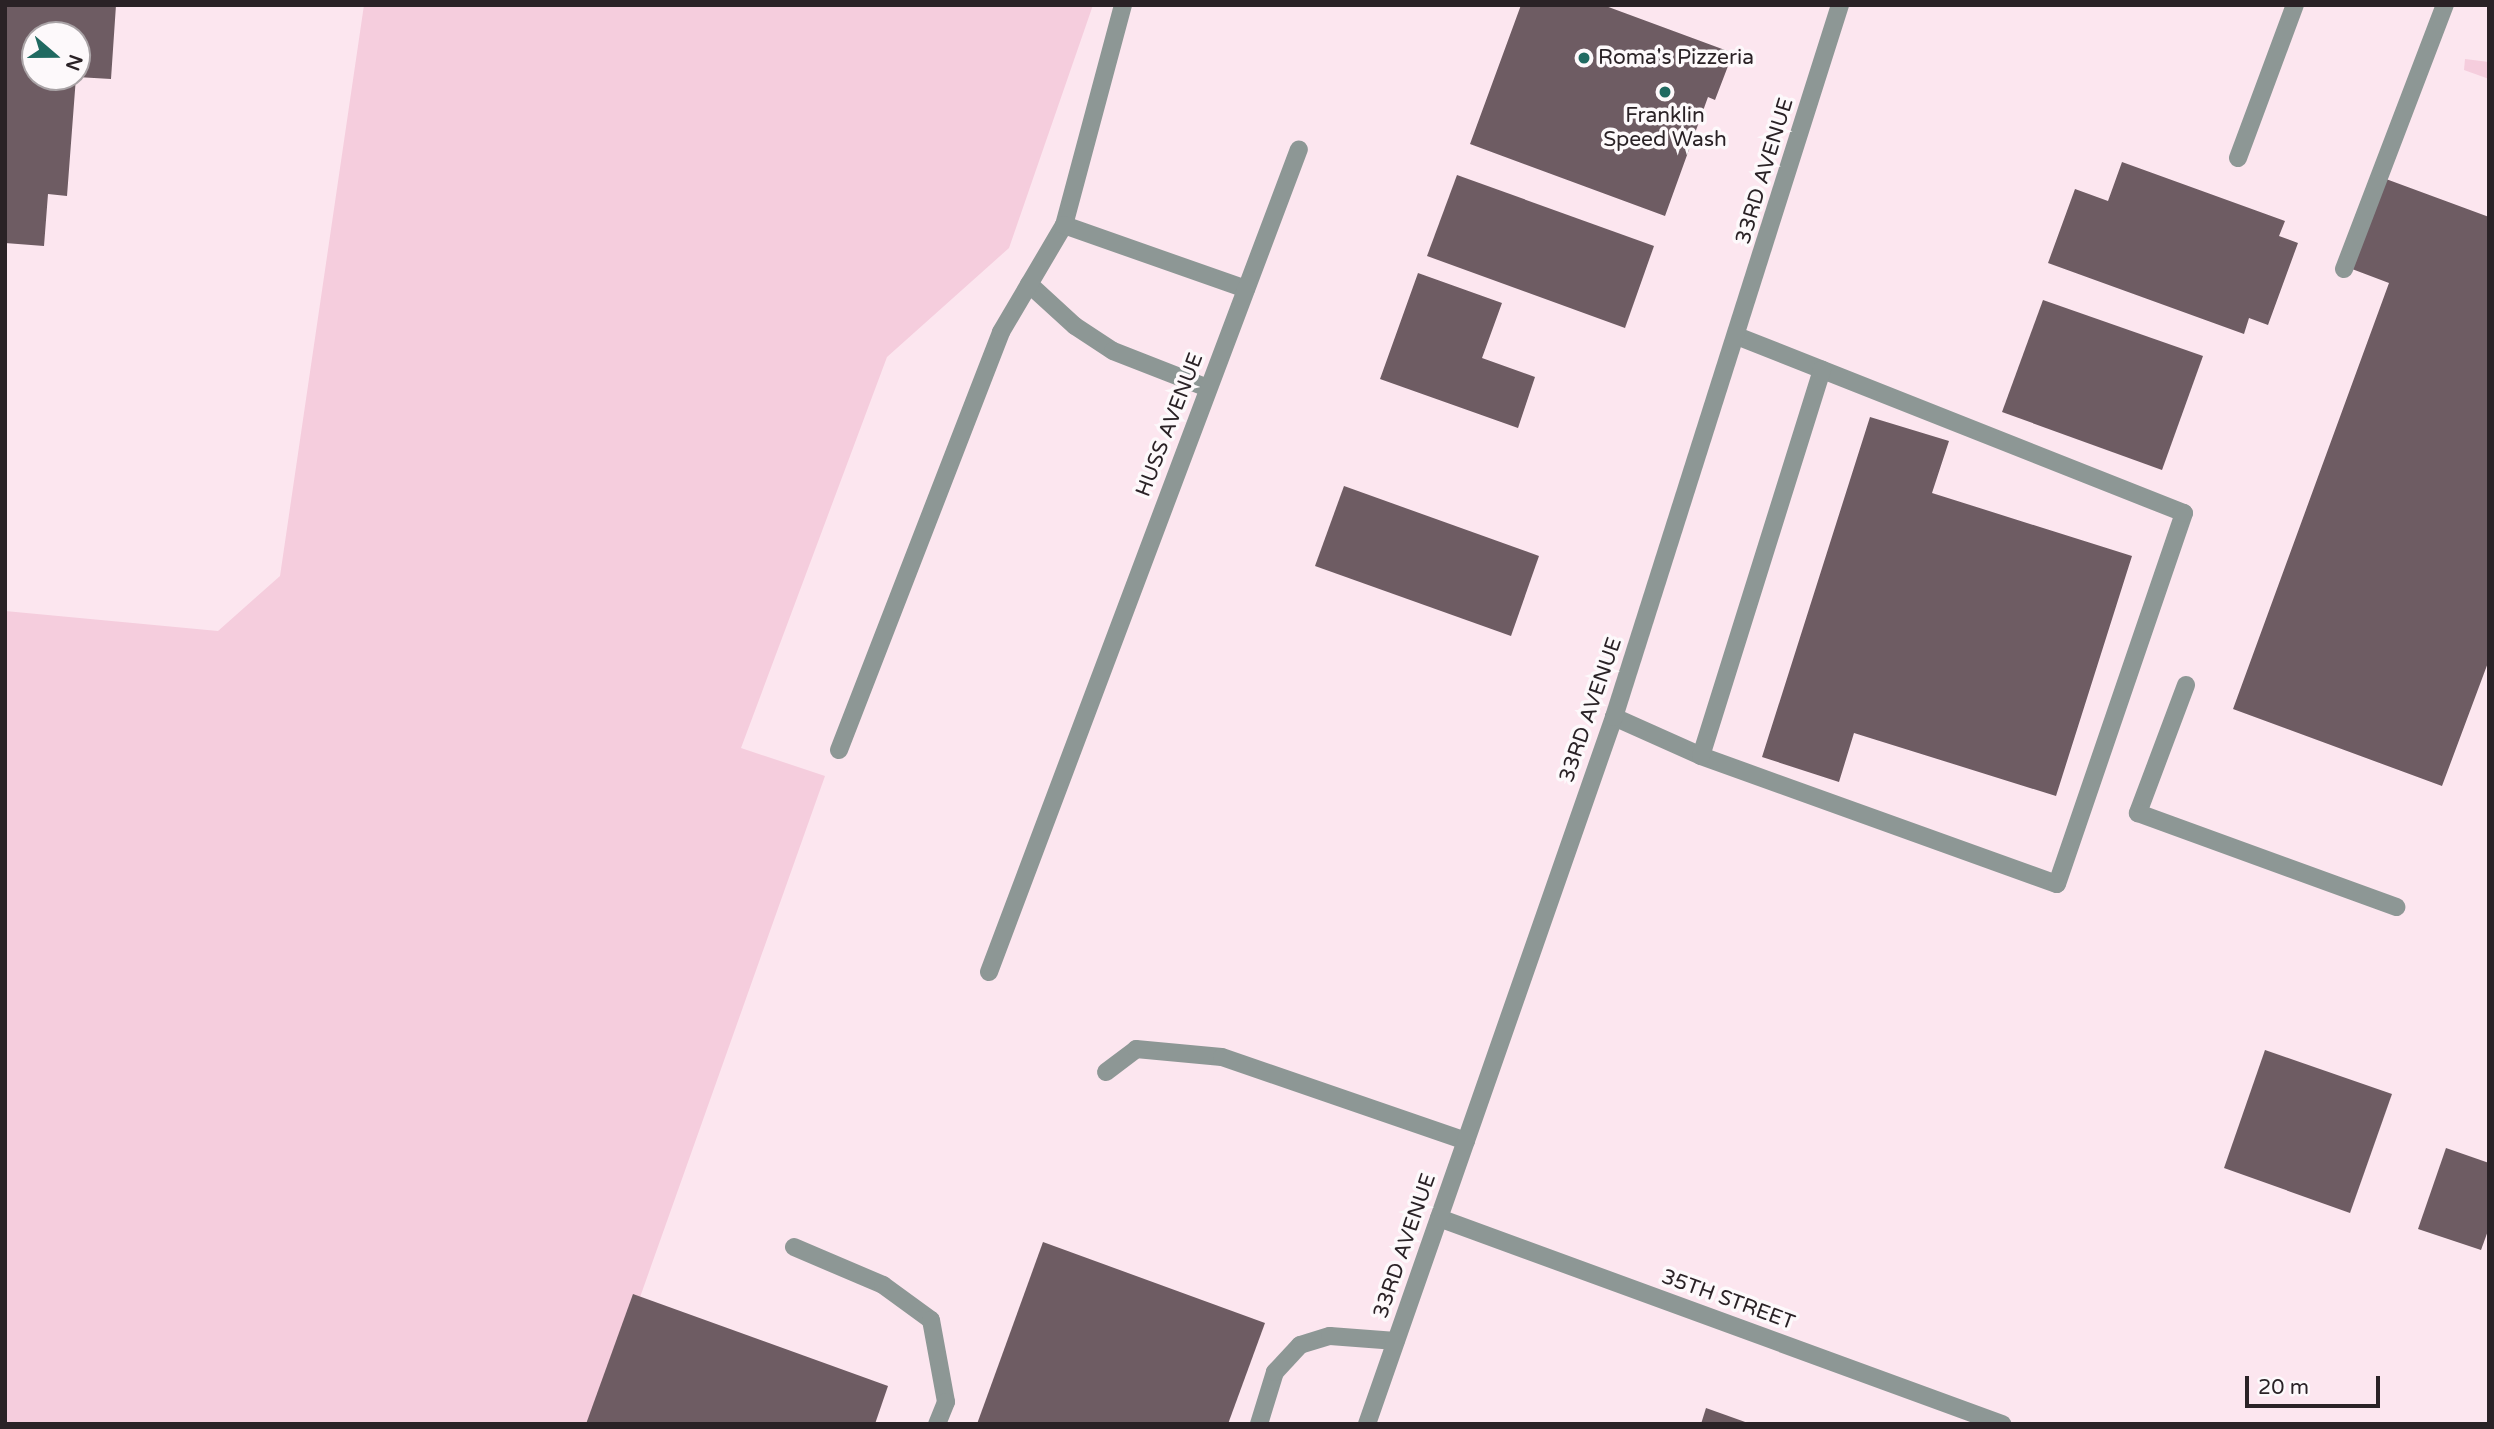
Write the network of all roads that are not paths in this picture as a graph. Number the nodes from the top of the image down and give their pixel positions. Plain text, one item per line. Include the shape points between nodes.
1 (1123, 5) edge
2 (1840, 5) edge
3 (2295, 5) edge
4 (2445, 5) edge
5 (1299, 149) dead end
6 (2238, 158) dead end
7 (1064, 225) junction
8 (2344, 268) dead end
9 (1028, 284) junction
10 (1246, 289) junction
11 (1738, 336) junction
12 (1822, 370) junction
13 (1208, 388) junction
14 (2186, 685) dead end
15 (1614, 717) junction
16 (839, 750) dead end
17 (1701, 756) junction
18 (2396, 907) dead end
19 (989, 972) dead end
20 (1107, 1072) dead end
21 (1466, 1141) junction
22 (1439, 1218) junction
23 (794, 1247) dead end
24 (1396, 1341) junction
25 (1992, 1422) edge
26 (937, 1424) edge
27 (1259, 1424) edge
28 (1367, 1424) edge

1 - 7 street
2 - 11 street, 33RD AVENUE
3 - 6 street
4 - 8 street
5 - 10 street, HUSS AVENUE
7 - 9 street
7 - 10 street
9 - 13 street via 1075,326 1113,351
9 - 16 street via 1001,332
10 - 13 street, HUSS AVENUE
11 - 12 street
11 - 15 street, 33RD AVENUE
12 - 17 street
12 - 17 street via 2184,513 2057,884
13 - 19 street, HUSS AVENUE
14 - 18 street via 2138,813
15 - 17 street
15 - 21 street, 33RD AVENUE
20 - 21 street via 1136,1049 1222,1057
21 - 22 street, 33RD AVENUE
22 - 24 street, 33RD AVENUE
22 - 25 street, 35TH STREET
23 - 26 street via 883,1285 931,1320 946,1402
24 - 27 street via 1330,1336 1300,1345 1275,1372
24 - 28 street, 33RD AVENUE

